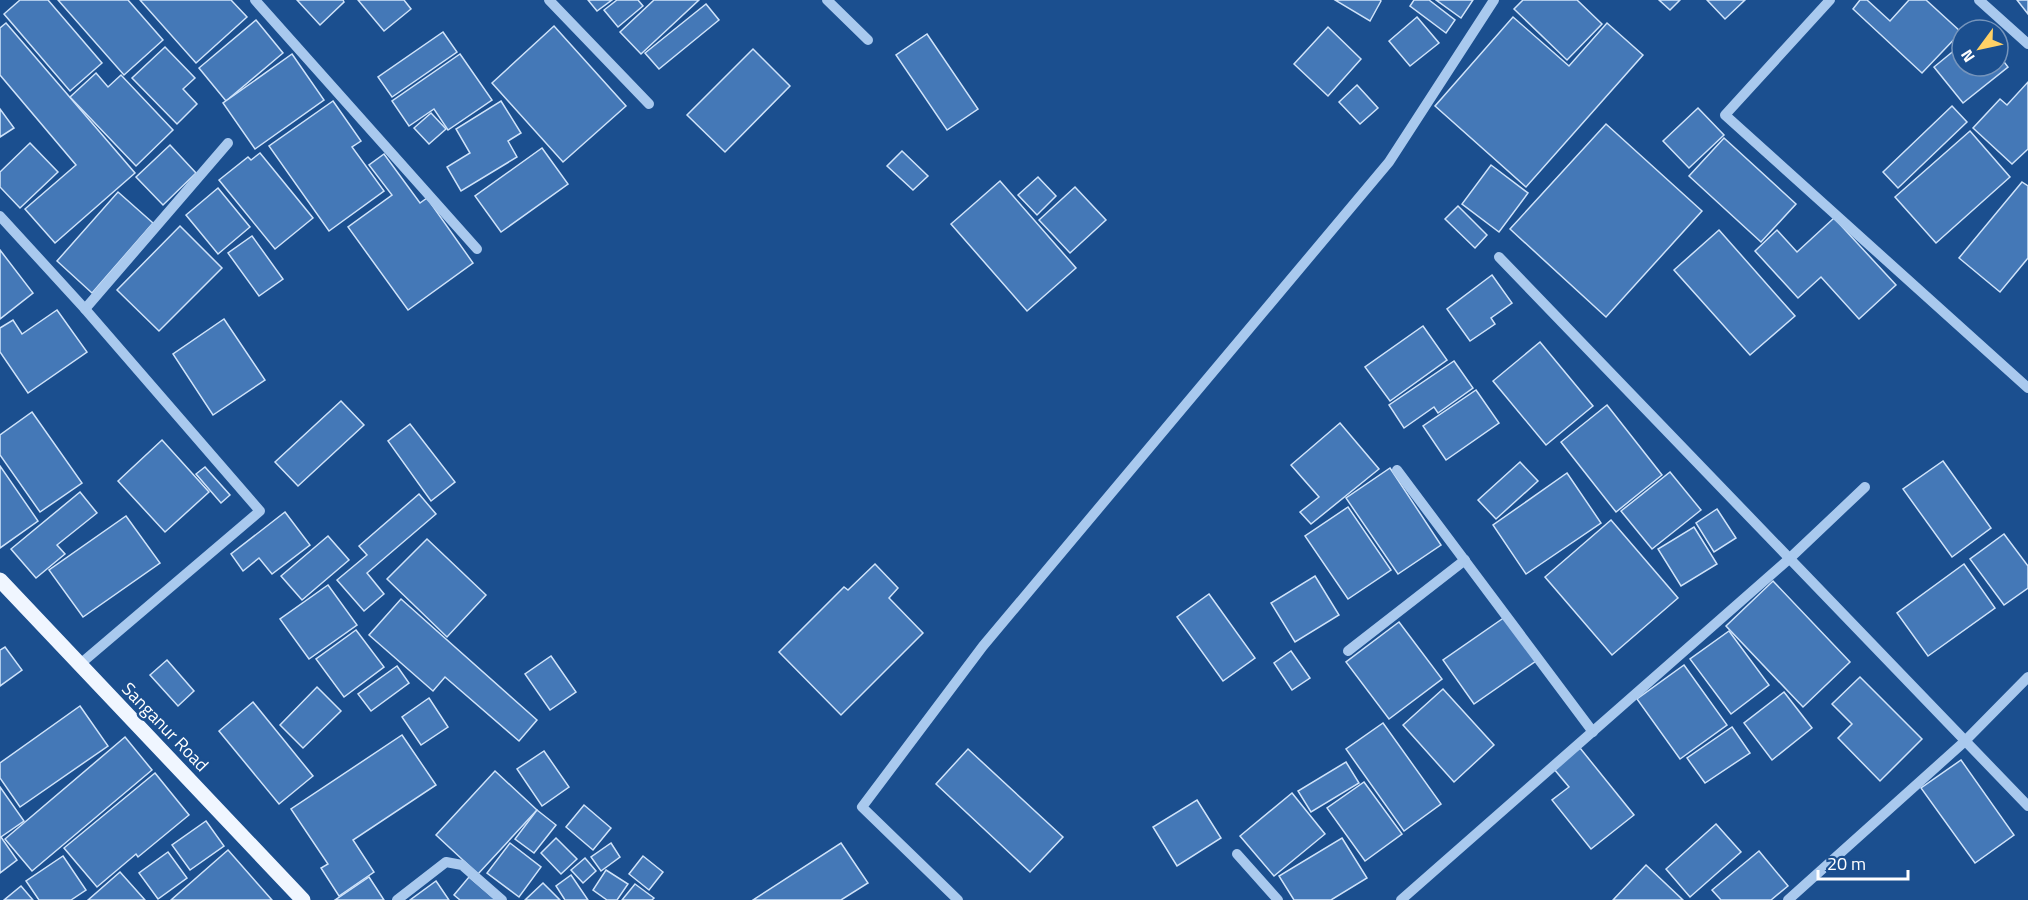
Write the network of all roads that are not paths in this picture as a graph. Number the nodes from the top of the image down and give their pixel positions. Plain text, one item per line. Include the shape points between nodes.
1 (255, 0) edge
2 (549, 0) edge
3 (827, 0) edge
4 (1494, 0) edge
5 (1830, 0) edge
6 (1979, 0) edge
7 (868, 40) dead end
8 (2028, 44) edge
9 (649, 104) dead end
10 (228, 143) dead end
11 (0, 216) edge
12 (477, 249) dead end
13 (1499, 257) dead end
14 (86, 309) junction
15 (2028, 388) edge
16 (1397, 470) dead end
17 (1865, 487) dead end
18 (1465, 560) junction
19 (1789, 560) junction
20 (0, 580) edge
21 (1348, 651) dead end
22 (79, 665) junction
23 (2028, 677) edge
24 (1593, 732) junction
25 (1964, 742) junction
26 (2028, 806) edge
27 (1237, 854) dead end
28 (303, 900) edge
29 (397, 900) edge
30 (502, 900) edge
31 (958, 900) edge
32 (1278, 900) edge
33 (1401, 900) edge
34 (1788, 900) edge

1 - 12 street
2 - 9 street
3 - 7 street
4 - 31 street via 1389,162 983,646 862,807
5 - 15 street via 1725,115
6 - 8 street
10 - 14 street
11 - 14 street
13 - 19 street
14 - 22 street via 260,511
16 - 18 street
17 - 19 street
18 - 21 street
18 - 24 street
19 - 24 street
19 - 25 street
20 - 22 main road, Sanganur Road
22 - 28 main road, Sanganur Road
23 - 25 street
24 - 33 street
25 - 26 street
25 - 34 street
27 - 32 street
29 - 30 street via 446,862 462,865

